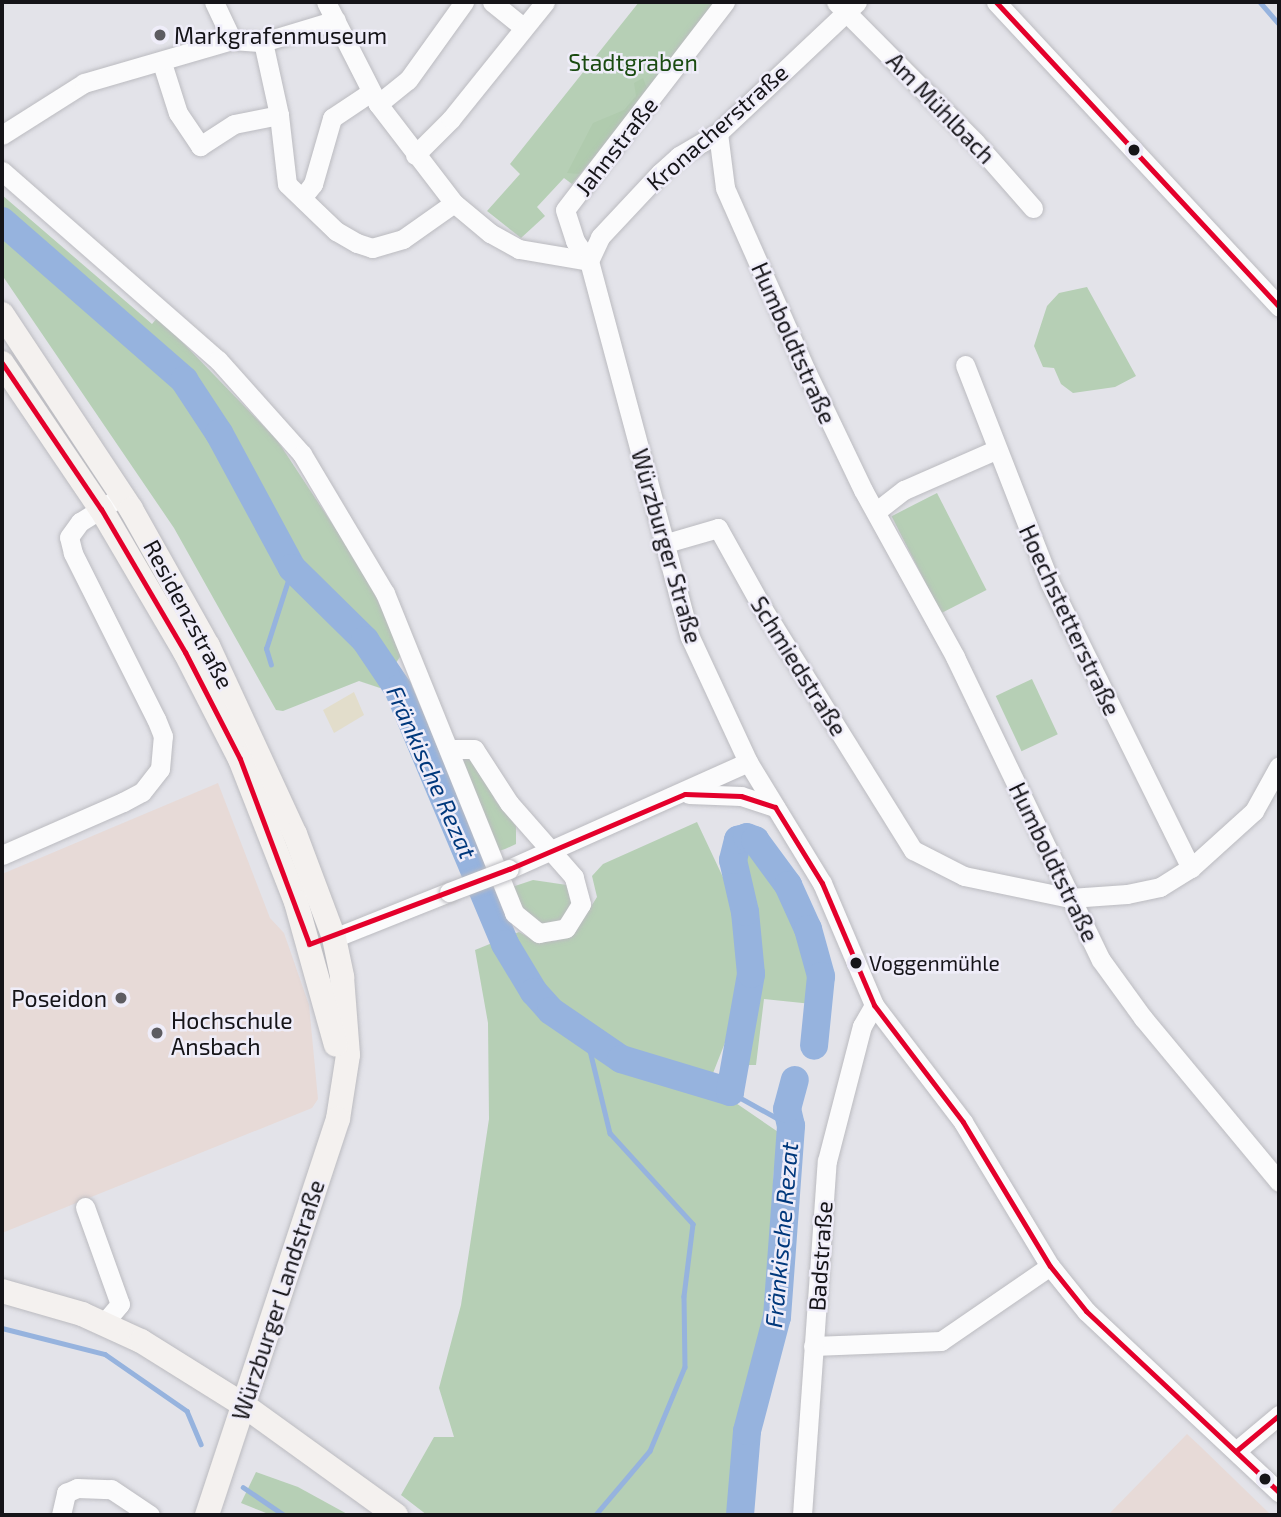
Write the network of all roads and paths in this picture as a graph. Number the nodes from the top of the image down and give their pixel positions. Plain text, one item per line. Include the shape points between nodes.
1 (214, 2) edge
2 (326, 2) edge
3 (464, 2) edge
4 (492, 2) edge
5 (545, 2) edge
6 (725, 2) edge
7 (996, 2) edge
8 (846, 5) edge
9 (335, 20) junction
10 (523, 27) junction
11 (232, 40) junction
12 (263, 42) junction
13 (162, 63) junction
14 (374, 98) junction
15 (279, 115) junction
16 (718, 133) junction
17 (2, 135) edge
18 (415, 155) junction
19 (679, 156) junction
20 (722, 170) junction
21 (2, 171) edge
22 (302, 198) junction
23 (454, 203) junction
24 (1033, 208) dead end
25 (589, 261) junction
26 (1279, 307) edge
27 (2, 314) edge
28 (2, 363) edge
29 (965, 365) dead end
30 (995, 450) junction
31 (122, 496) junction
32 (101, 509) junction
33 (878, 510) junction
34 (663, 544) junction
35 (451, 749) junction
36 (748, 762) junction
37 (1279, 766) edge
38 (685, 794) junction
39 (775, 807) junction
40 (552, 849) junction
41 (2, 855) edge
42 (1191, 868) junction
43 (1070, 898) junction
44 (334, 938) junction
45 (309, 944) junction
46 (874, 1005) junction
47 (342, 1083) junction
48 (1279, 1182) edge
49 (85, 1207) dead end
50 (1050, 1266) junction
51 (2, 1291) edge
52 (104, 1323) junction
53 (813, 1346) junction
54 (242, 1404) junction
55 (1279, 1415) edge
56 (1236, 1451) junction
57 (1279, 1492) edge
58 (61, 1515) edge
59 (150, 1515) edge
60 (207, 1515) edge
61 (396, 1515) edge
62 (802, 1515) edge

1 - 11 street
2 - 9 street
3 - 14 street via 408,80
4 - 10 street
5 - 10 street
6 - 25 street, Jahnstraße via 565,210 575,241
7 - 26 street
8 - 16 street, Kronacherstraße
8 - 24 street, Am Mühlbach
9 - 12 street
9 - 14 street
10 - 18 street via 451,119
11 - 12 street
11 - 13 street
12 - 15 street
13 - 15 street via 178,113 200,146 234,124
13 - 17 street via 82,85
14 - 18 street
14 - 22 street via 332,118 313,184
15 - 22 street via 287,184
16 - 19 street, Kronacherstraße
16 - 20 street, Humboldtstraße
18 - 23 street
19 - 20 street via 703,159
19 - 25 street, Kronacherstraße via 600,237
20 - 33 street, Humboldtstraße via 725,188 806,371 849,464
21 - 35 street via 218,360 302,454 385,593
22 - 23 street via 336,231 372,248 403,239
23 - 25 street via 519,250
25 - 34 street, Würzburger Straße
27 - 31 main road, Residenzstraße
28 - 32 main road, Residenzstraße
29 - 30 street, Hoechstetterstraße
30 - 33 street via 936,474
30 - 42 street, Hoechstetterstraße via 1050,583
31 - 32 street
31 - 44 main road, Residenzstraße via 255,738
32 - 41 street via 80,522 69,537 163,736 160,769 142,792
32 - 45 main road, Residenzstraße via 185,652 240,759
33 - 43 street, Humboldtstraße via 955,657
34 - 36 street, Würzburger Straße via 690,638
34 - 43 street, Schmiedstraße via 718,528 763,610 913,850 964,876
35 - 40 street via 474,748 509,803
35 - 40 street via 514,914 539,933 566,928 581,904 574,877
36 - 38 street
36 - 39 street, Würzburger Straße
37 - 42 street via 1254,811
38 - 39 street via 741,796
38 - 40 street
39 - 46 street, Würzburger Straße via 822,883
40 - 44 street, bridge
42 - 43 street via 1160,887
43 - 48 street, Humboldtstraße via 1101,960 1143,1018
44 - 45 main road
44 - 47 main road, Würzburger Landstraße via 346,1006 348,1055
45 - 47 main road, Würzburger Landstraße
46 - 50 street, Würzburger Straße via 963,1122
46 - 53 street, Badstraße via 862,1026 827,1161
47 - 54 main road, Würzburger Landstraße via 338,1119
49 - 52 street via 120,1304
50 - 53 street via 941,1341
50 - 56 street, Würzburger Straße via 1086,1311
51 - 52 main road
52 - 54 main road
53 - 62 street, Badstraße
54 - 60 main road, Würzburger Landstraße
54 - 61 main road
55 - 56 street
56 - 57 street, Würzburger Straße
58 - 59 street via 66,1493 77,1488 111,1489

